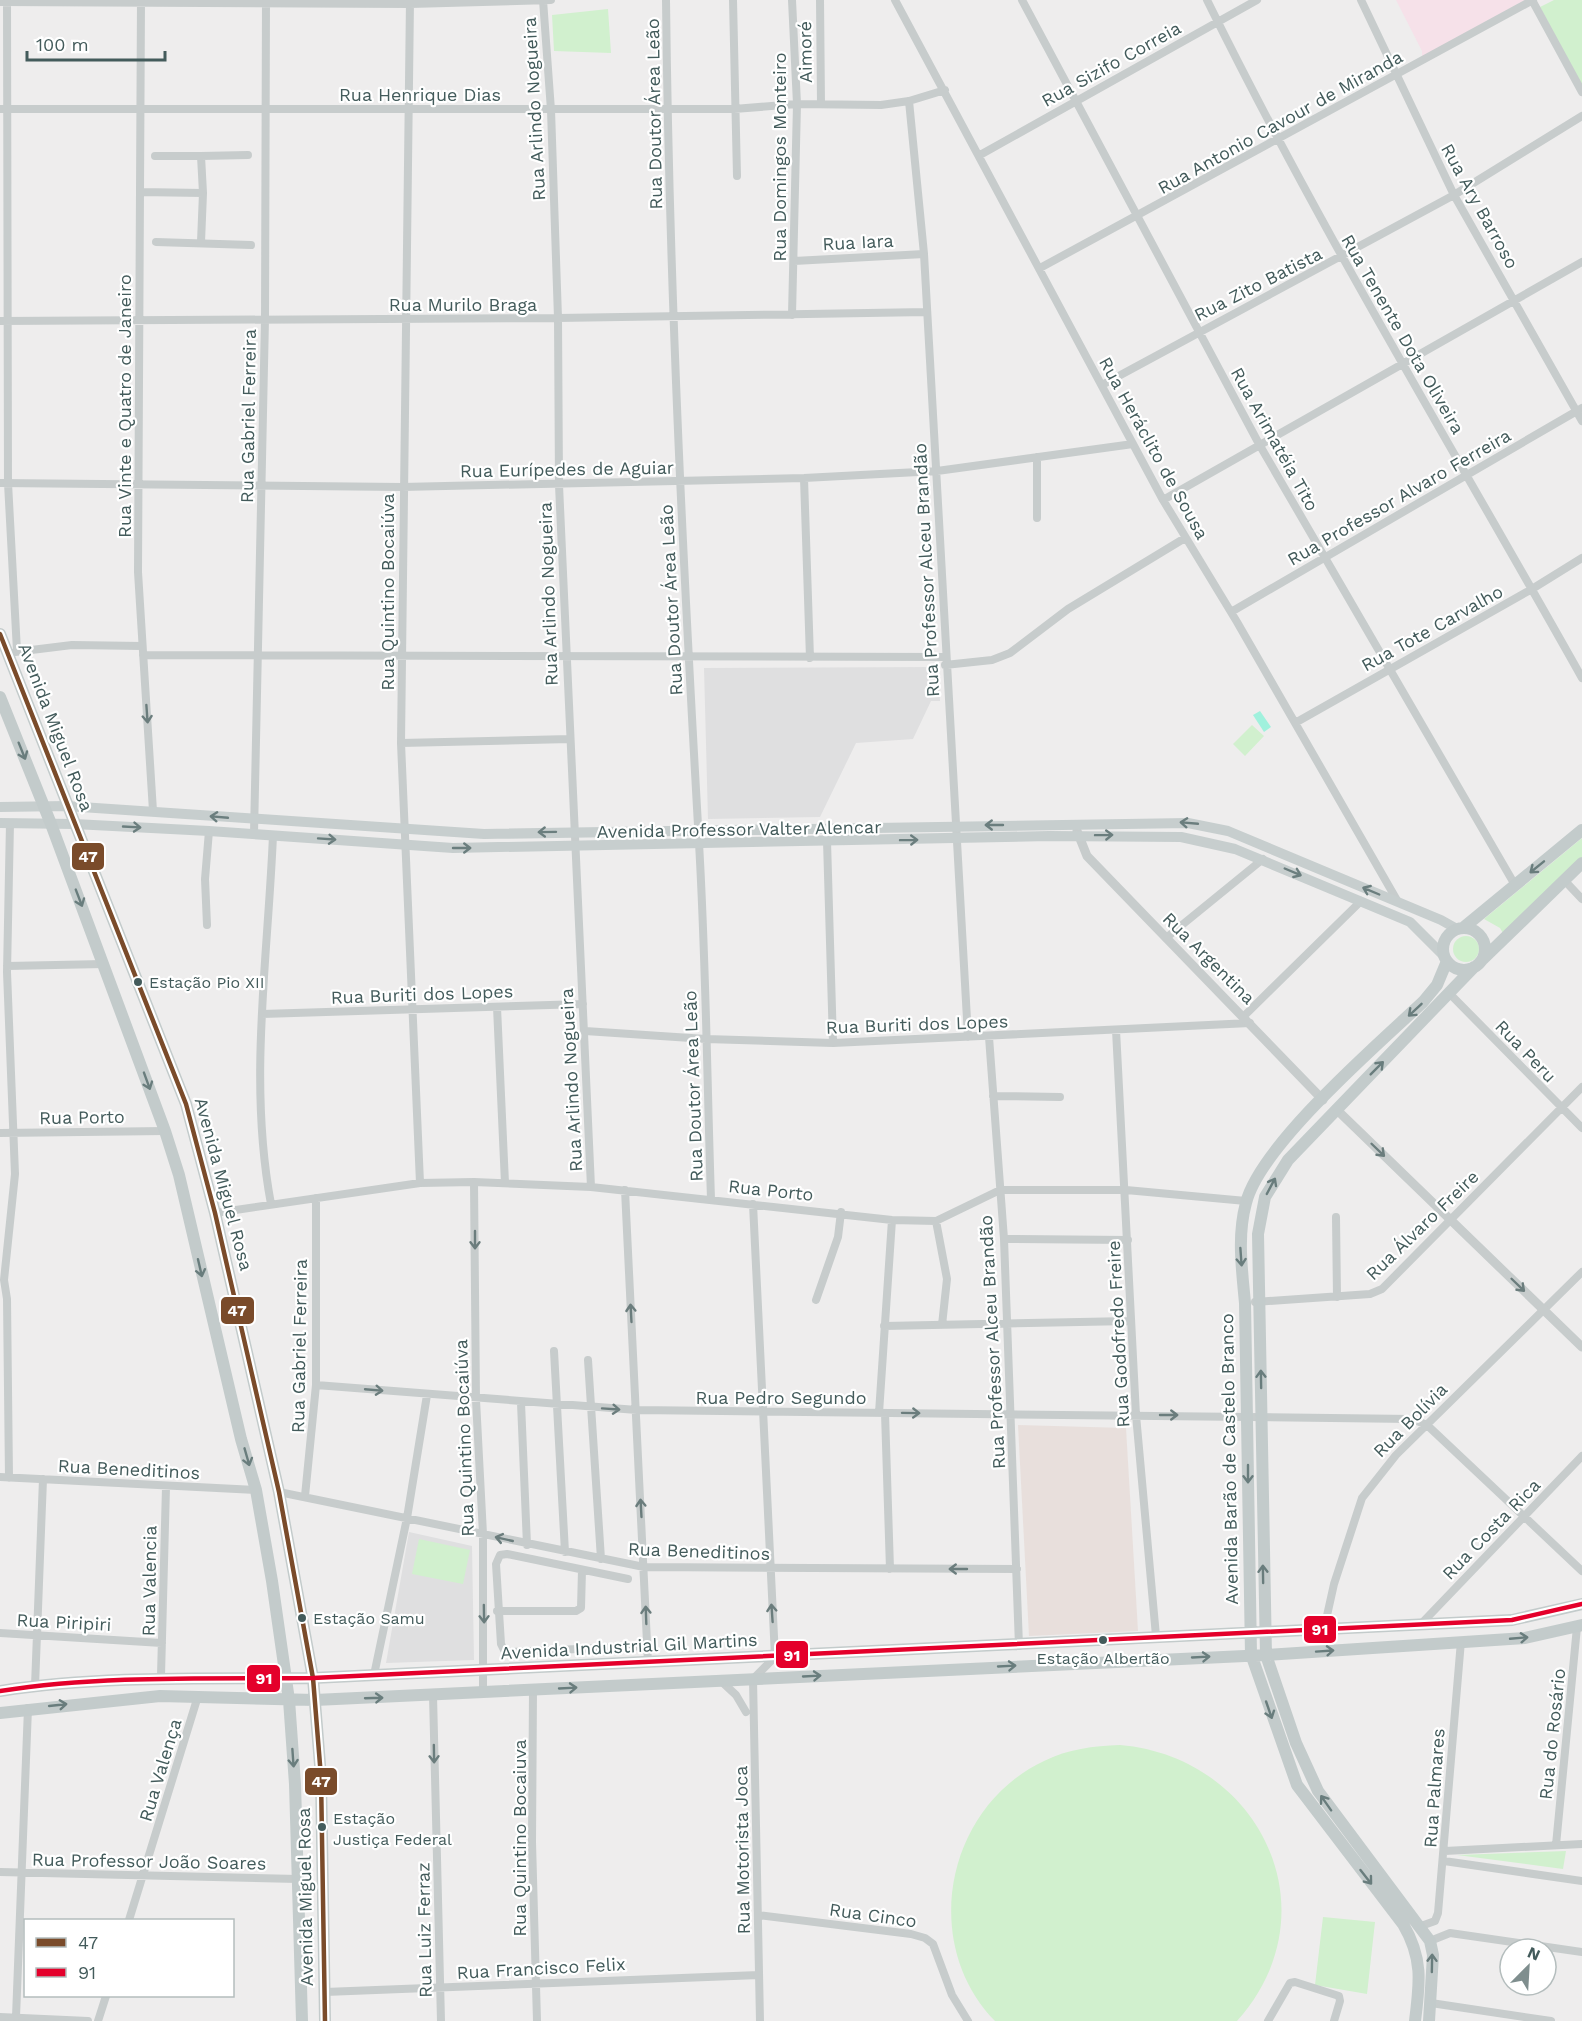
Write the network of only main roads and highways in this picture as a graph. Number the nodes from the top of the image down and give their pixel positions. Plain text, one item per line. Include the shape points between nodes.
1 (0, 634) edge
2 (0, 697) edge
3 (43, 806) junction
4 (66, 806) junction
5 (0, 807) edge
6 (5, 823) edge
7 (51, 824) junction
8 (74, 824) junction
9 (1048, 830) junction
10 (1582, 830) edge
11 (1582, 862) edge
12 (1460, 929) junction
13 (1445, 958) junction
14 (1477, 964) junction
15 (1582, 1604) edge
16 (1580, 1626) edge
17 (1264, 1632) junction
18 (1249, 1633) junction
19 (1251, 1654) junction
20 (1266, 1655) junction
21 (286, 1678) junction
22 (313, 1678) junction
23 (0, 1691) edge
24 (289, 1700) junction
25 (315, 1700) junction
26 (0, 1713) edge
27 (302, 2021) edge
28 (325, 2021) edge
29 (1415, 2021) edge
30 (1429, 2021) edge

1 - 4 main road, Avenida Miguel Rosa via 13,652
2 -> 3 main road, Avenida Miguel Rosa
3 - 4 main road, Avenida Professor Valter Alencar
3 - 5 main road, Avenida Professor Valter Alencar
3 - 7 main road, Avenida Miguel Rosa
4 - 8 main road, Avenida Miguel Rosa
9 -> 4 main road, Avenida Professor Valter Alencar via 956,825 484,834
6 - 7 main road, Avenida Professor Valter Alencar
7 - 8 main road, Avenida Professor Valter Alencar
7 -> 21 main road, Avenida Miguel Rosa via 179,1175 256,1490
8 -> 9 main road, Avenida Professor Valter Alencar via 453,848 957,839
8 - 22 main road, Avenida Miguel Rosa via 186,1104 279,1492
12 -> 9 main road, Avenida Professor Valter Alencar via 1209,826 1164,822 1076,824
9 -> 13 main road, Avenida Professor Valter Alencar via 1078,836 1205,840 1263,859 1410,922
10 -> 12 main road
11 - 14 main road, Avenida Barão de Castelo Branco
12 - 13 main road via 1444,941
12 - 14 main road via 1475,932 1483,942 1485,948
13 - 14 main road via 1456,969
13 -> 18 main road, Avenida Barão de Castelo Branco via 1437,985 1275,1150 1246,1201 1241,1250
17 -> 14 main road, Avenida Barão de Castelo Branco via 1258,1234 1265,1197 1288,1160
15 - 17 main road, Avenida Industrial Gil Martins via 1524,1619
20 -> 16 main road via 1525,1638
17 - 18 main road, Avenida Industrial Gil Martins
17 - 20 main road, Avenida Barão de Castelo Branco
18 - 19 main road, Avenida Barão de Castelo Branco
18 - 22 main road, Avenida Industrial Gil Martins
19 - 20 main road
25 -> 19 main road
19 -> 29 main road, Avenida Barão de Castelo Branco via 1297,1785 1414,1943 1419,1965
30 -> 20 main road, Avenida Barão de Castelo Branco via 1433,1955 1430,1941 1318,1791 1296,1743
21 - 22 main road, Avenida Industrial Gil Martins
21 - 23 main road, Avenida Industrial Gil Martins via 161,1677
21 - 24 main road, Avenida Miguel Rosa
22 - 25 main road, Avenida Miguel Rosa
24 - 25 main road
26 -> 24 main road via 160,1696
24 -> 27 main road, Avenida Miguel Rosa
25 - 28 main road, Avenida Miguel Rosa via 321,1778

